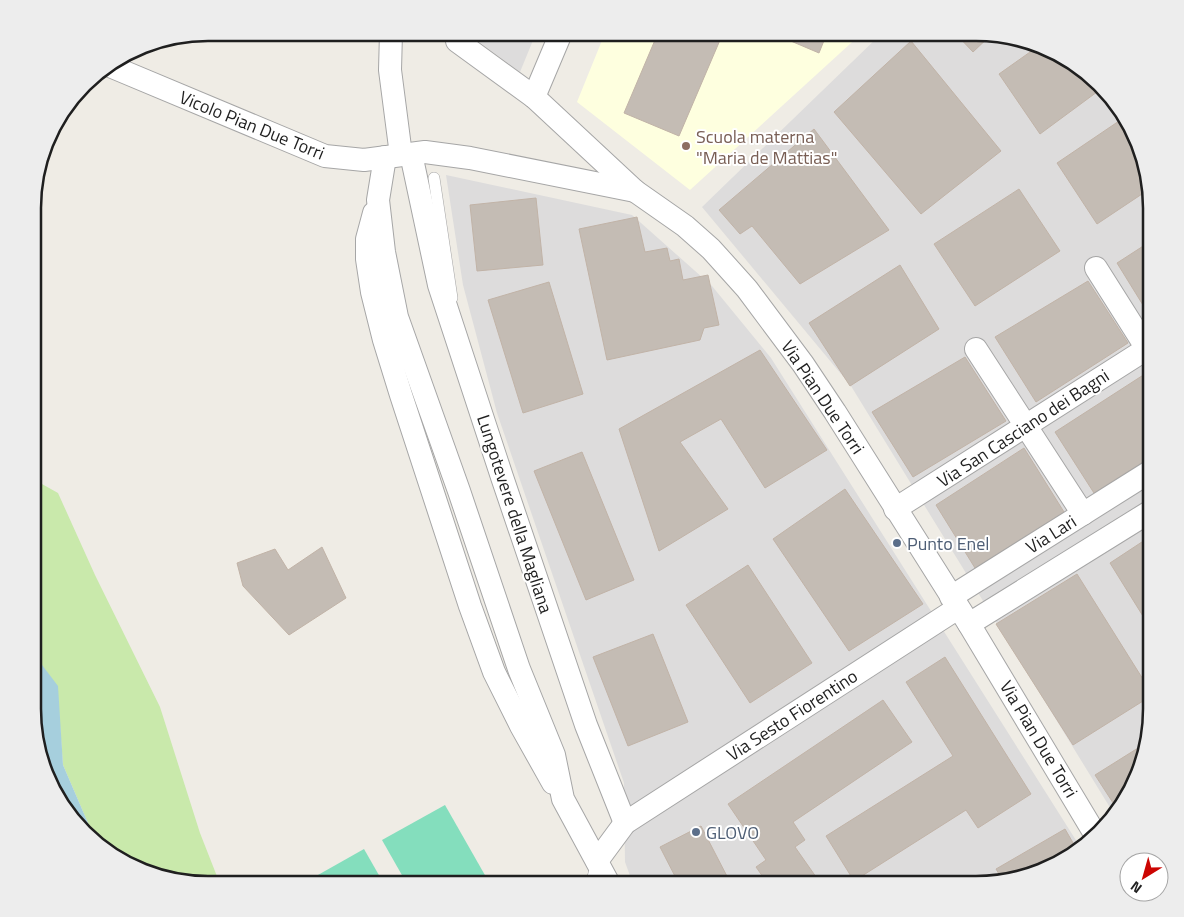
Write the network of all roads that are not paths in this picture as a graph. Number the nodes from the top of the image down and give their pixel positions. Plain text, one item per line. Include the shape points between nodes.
1 (391, 42) edge
2 (460, 42) edge
3 (557, 42) edge
4 (116, 69) edge
5 (534, 97) junction
6 (399, 155) junction
7 (434, 178) dead end
8 (635, 191) junction
9 (1096, 268) dead end
10 (1143, 339) edge
11 (460, 344) junction
12 (976, 349) dead end
13 (1143, 354) edge
14 (1026, 426) junction
15 (1142, 476) edge
16 (895, 509) junction
17 (1083, 514) junction
18 (1142, 515) edge
19 (960, 610) junction
20 (625, 823) junction
21 (1092, 828) edge
22 (597, 861) junction
23 (593, 876) edge
24 (604, 876) edge

1 - 6 street, Lungotevere della Magliana via 390,70
2 - 5 street, Via Pian Due Torri
3 - 5 street
4 - 6 street, Vicolo Pian Due Torri via 325,156 364,160
5 - 8 street, Via Pian Due Torri
6 - 8 street, Vicolo Pian Due Torri via 426,152 470,158
6 - 11 street, Lungotevere della Magliana
6 - 22 street, Lungotevere della Magliana via 378,200 397,317 519,669 554,755 563,799
7 - 11 lane
8 - 16 street, Via Pian Due Torri via 670,213 699,237 747,289 803,364
9 - 10 street
11 - 20 street, Lungotevere della Magliana via 586,726
12 - 14 street
13 - 14 street, Via San Casciano dei Bagni
14 - 16 street, Via San Casciano dei Bagni
14 - 17 street
15 - 17 street, Via Lari
16 - 19 street, Via Pian Due Torri
17 - 19 street, Via Lari
18 - 19 street
19 - 20 street, Via Sesto Fiorentino
19 - 21 street, Via Pian Due Torri
20 - 22 street
22 - 23 lane
22 - 24 street, Lungotevere della Magliana

